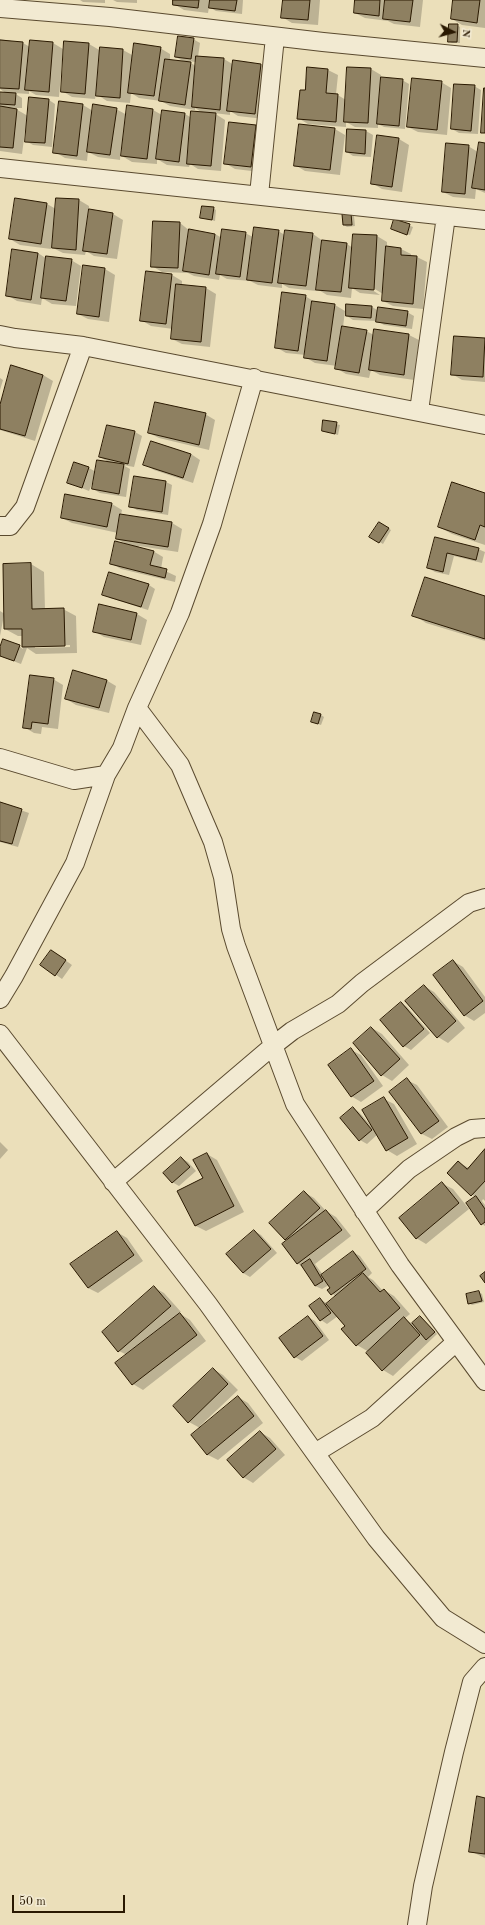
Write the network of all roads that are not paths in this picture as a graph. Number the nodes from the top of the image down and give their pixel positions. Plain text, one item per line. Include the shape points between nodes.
1 (0, 8) edge
2 (275, 37) junction
3 (485, 58) edge
4 (0, 168) edge
5 (259, 196) junction
6 (446, 216) junction
7 (485, 220) edge
8 (0, 335) edge
9 (83, 346) junction
10 (254, 378) junction
11 (419, 412) junction
12 (485, 425) edge
13 (0, 526) edge
14 (137, 708) junction
15 (0, 758) edge
16 (106, 775) junction
17 (485, 898) edge
18 (0, 999) edge
19 (0, 1034) edge
20 (274, 1045) junction
21 (485, 1128) edge
22 (113, 1182) junction
23 (364, 1211) junction
24 (456, 1342) junction
25 (485, 1381) edge
26 (315, 1454) junction
27 (485, 1644) edge
28 (485, 1668) edge
29 (417, 1925) edge

1 - 2 street via 110,17
2 - 3 street
2 - 5 street
4 - 5 street
5 - 6 street
6 - 7 street
6 - 11 street
8 - 9 street
9 - 10 street
9 - 13 street via 25,507 10,526
10 - 11 street
10 - 14 street via 212,524 180,613
11 - 12 street
14 - 16 street via 122,748
14 - 20 street via 180,764 213,842 223,878 231,929
15 - 16 street via 74,780
16 - 18 street via 75,863
17 - 20 street via 469,903 338,1004 292,1031
19 - 22 street
20 - 22 street
20 - 23 street via 295,1104
21 - 23 street via 456,1137 409,1169
22 - 26 street via 208,1304
23 - 24 street
24 - 25 street
24 - 26 street via 372,1418
26 - 27 street via 376,1538 443,1618
28 - 29 street via 472,1682

